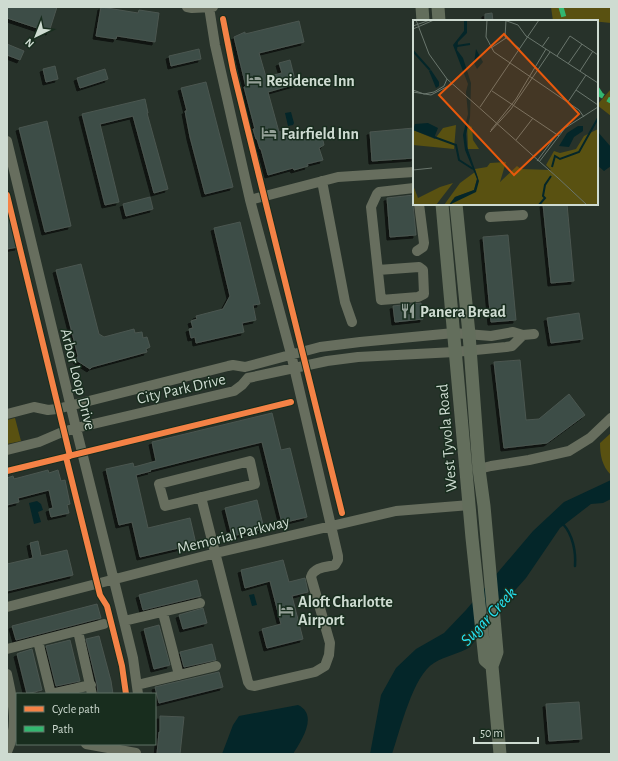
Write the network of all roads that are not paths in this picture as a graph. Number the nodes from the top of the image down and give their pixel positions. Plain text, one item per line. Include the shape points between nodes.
1 (187, 7) edge
2 (209, 7) edge
3 (212, 7) edge
4 (422, 7) edge
5 (438, 7) edge
6 (423, 20) edge
7 (439, 20) edge
8 (7, 141) edge
9 (413, 172) edge
10 (322, 181) junction
11 (413, 188) edge
12 (250, 200) junction
13 (419, 205) edge
14 (442, 205) edge
15 (456, 205) edge
16 (523, 215) dead end
17 (490, 217) dead end
18 (417, 251) dead end
19 (378, 270) junction
20 (352, 322) dead end
21 (454, 333) junction
22 (469, 334) junction
23 (360, 342) junction
24 (470, 350) junction
25 (455, 352) junction
26 (291, 354) junction
27 (358, 357) junction
28 (294, 368) junction
29 (70, 406) junction
30 (7, 414) edge
31 (611, 418) edge
32 (76, 428) junction
33 (7, 450) edge
34 (479, 469) junction
35 (201, 497) junction
36 (470, 505) junction
37 (332, 526) junction
38 (216, 554) junction
39 (114, 580) junction
40 (200, 603) dead end
41 (7, 607) edge
42 (164, 613) junction
43 (124, 621) junction
44 (104, 624) dead end
45 (78, 631) junction
46 (38, 641) junction
47 (7, 649) edge
48 (488, 663) junction
49 (216, 666) dead end
50 (7, 674) edge
51 (179, 675) junction
52 (92, 690) edge
53 (138, 690) edge
54 (51, 693) edge
55 (61, 693) edge
56 (15, 702) edge
57 (15, 732) edge
58 (94, 745) edge
59 (137, 750) edge
60 (500, 751) edge
61 (7, 752) edge

1 - 2 street
2 - 3 street
2 - 12 street via 215,45
4 - 6 main road
5 - 7 main road
8 - 29 street, Arbor Loop Drive
9 - 10 street via 338,177
10 - 12 street
10 - 20 street via 345,302
11 - 19 street via 379,192 371,206
12 - 26 street
13 - 18 street via 424,243
14 - 21 main road, West Tyvola Road
15 - 22 main road, West Tyvola Road
16 - 17 street
19 - 19 street via 381,300 422,296 425,292 423,270 419,267
21 - 22 street, City Park Drive
21 - 23 street, City Park Drive
21 - 25 main road, West Tyvola Road
22 - 24 main road, West Tyvola Road
22 - 24 street, City Park Drive via 490,336 513,332 529,335 512,346
23 - 26 street, City Park Drive
23 - 27 street
24 - 25 street, City Park Drive
24 - 34 main road, West Tyvola Road
25 - 27 street, City Park Drive
25 - 36 main road, West Tyvola Road
26 - 28 street
26 - 29 street, City Park Drive via 245,367 228,366
27 - 28 street, City Park Drive
28 - 32 street, City Park Drive via 248,378 234,391
28 - 37 street
29 - 30 street, City Park Drive via 48,410 34,407
29 - 32 street, Arbor Loop Drive
31 - 34 street via 590,438 569,451
32 - 33 street, City Park Drive via 39,442
32 - 39 street, Arbor Loop Drive
34 - 48 main road, West Tyvola Road via 497,646 497,652
35 - 35 street via 164,506 159,484 250,461 255,484
35 - 38 street
36 - 37 street, Memorial Parkway via 396,511
36 - 48 main road, West Tyvola Road
37 - 38 street, Memorial Parkway
37 - 38 street via 338,560 335,565 317,570 311,577 330,643 325,666 315,672 250,685
38 - 39 street, Memorial Parkway
39 - 41 street, Memorial Parkway
39 - 43 street, Arbor Loop Drive
40 - 42 street
42 - 43 street
42 - 51 street
43 - 53 street, Arbor Loop Drive
44 - 45 street
45 - 46 street
45 - 52 street
46 - 47 street
46 - 54 street
48 - 60 main road, West Tyvola Road
49 - 51 street
50 - 56 street
51 - 53 street
52 - 55 street
56 - 57 street
57 - 61 street
58 - 59 street

